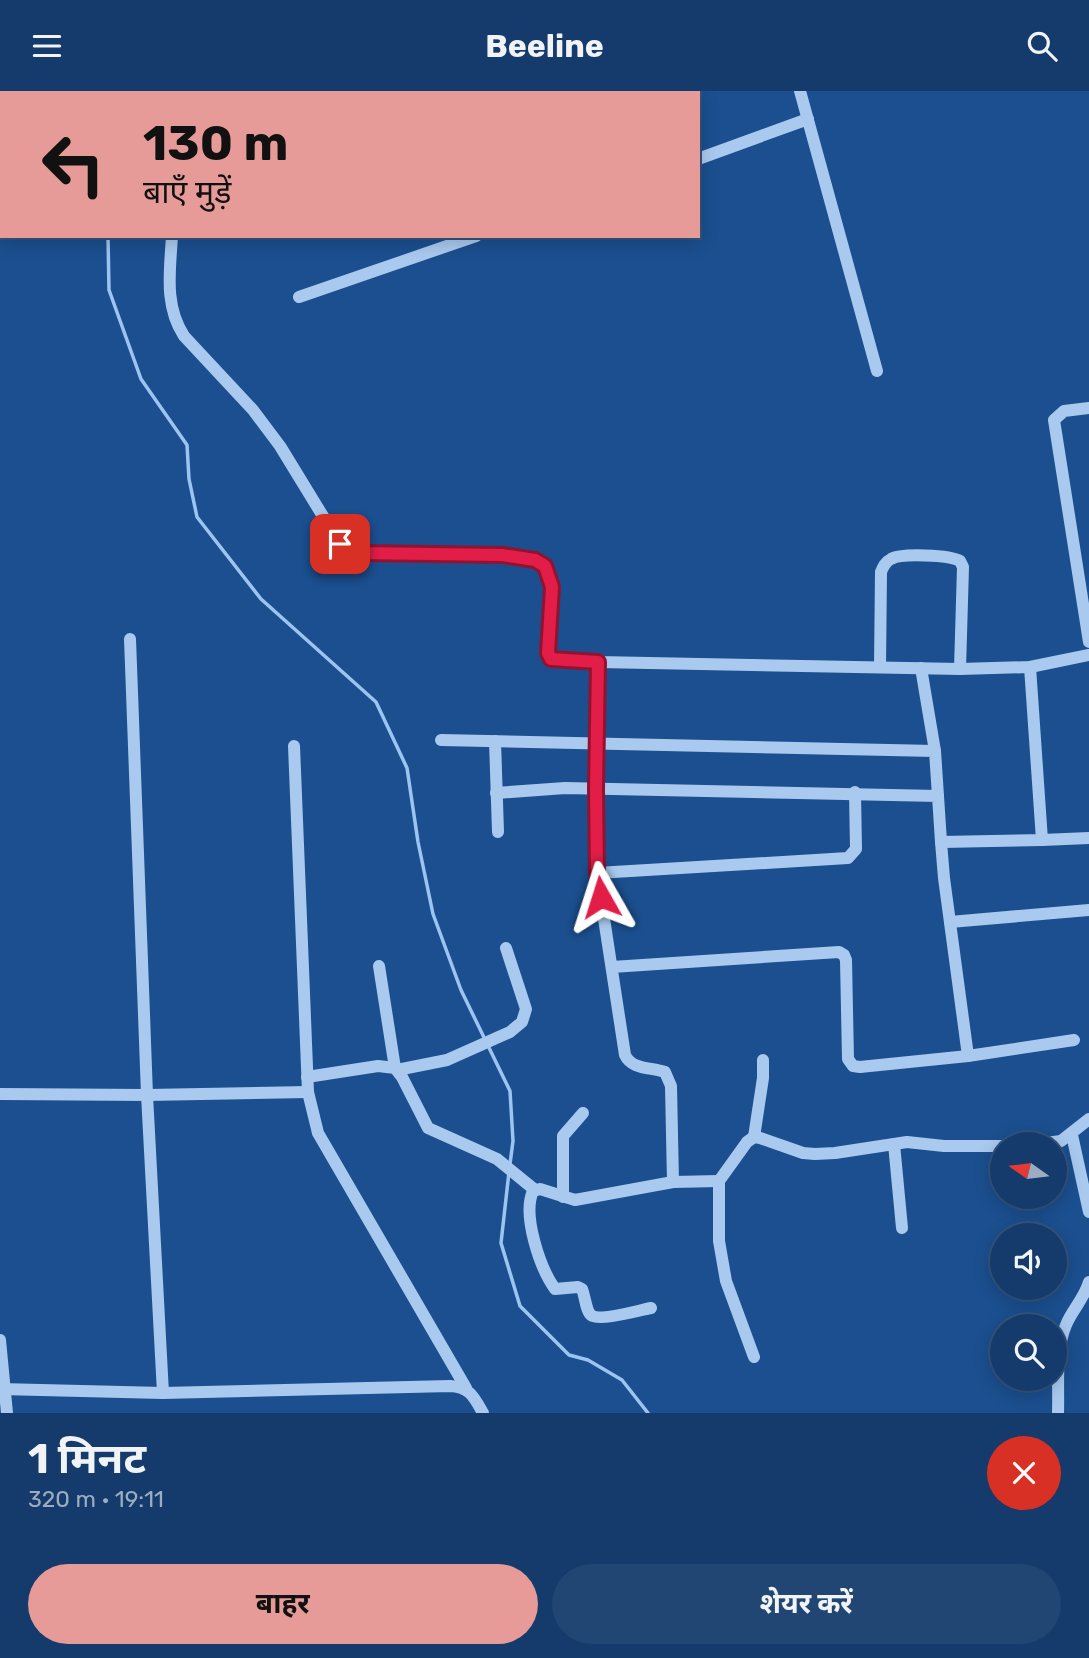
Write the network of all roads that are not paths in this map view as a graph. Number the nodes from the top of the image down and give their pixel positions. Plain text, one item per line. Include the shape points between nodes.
1 (800, 91) edge
2 (808, 119) junction
3 (700, 158) edge
4 (173, 238) edge
5 (470, 238) edge
6 (299, 297) dead end
7 (877, 371) dead end
8 (1089, 408) edge
9 (130, 639) dead end
10 (1089, 642) edge
11 (1089, 655) edge
12 (598, 662) junction
13 (880, 667) junction
14 (1030, 667) junction
15 (921, 668) junction
16 (960, 670) junction
17 (442, 740) dead end
18 (495, 741) junction
19 (596, 744) junction
20 (294, 745) dead end
21 (935, 751) junction
22 (596, 789) junction
23 (855, 792) junction
24 (496, 793) junction
25 (938, 796) junction
26 (498, 831) dead end
27 (1089, 838) edge
28 (1042, 840) junction
29 (941, 842) junction
30 (597, 873) junction
31 (1089, 910) edge
32 (950, 922) junction
33 (506, 948) dead end
34 (379, 965) dead end
35 (612, 967) junction
36 (1074, 1040) dead end
37 (968, 1056) junction
38 (763, 1060) dead end
39 (396, 1069) junction
40 (307, 1077) junction
41 (308, 1092) junction
42 (0, 1094) edge
43 (147, 1095) junction
44 (583, 1113) dead end
45 (1089, 1119) edge
46 (1072, 1135) junction
47 (754, 1137) junction
48 (1068, 1137) edge
49 (894, 1144) junction
50 (990, 1146) edge
51 (719, 1181) junction
52 (673, 1182) junction
53 (535, 1190) junction
54 (563, 1197) junction
55 (1089, 1212) edge
56 (902, 1228) dead end
57 (1089, 1282) edge
58 (651, 1308) dead end
59 (0, 1340) edge
60 (754, 1357) dead end
61 (466, 1388) junction
62 (2, 1389) edge
63 (163, 1393) junction
64 (7, 1413) edge
65 (483, 1413) edge
66 (1058, 1413) edge

1 - 2 street
2 - 3 street
2 - 7 street
4 - 12 street via 170,297 177,326 280,446 340,544 359,553 502,555 535,560 545,566 552,587 551,659
5 - 6 street
8 - 10 street via 1064,411 1054,420
9 - 43 street
11 - 14 street
12 - 13 street
12 - 19 street
13 - 15 street
13 - 16 street via 883,566 895,557 946,557 960,561 963,567
14 - 16 street
14 - 28 street
15 - 16 street
15 - 21 street
17 - 18 street
18 - 19 street
18 - 24 street
19 - 21 street
19 - 22 street
20 - 40 street
21 - 25 street
22 - 23 street
22 - 24 street
22 - 30 street
23 - 25 street
23 - 30 street via 856,849 848,858
24 - 26 street
25 - 29 street
27 - 28 street
28 - 29 street
29 - 32 street
30 - 35 street
31 - 32 street
32 - 37 street
33 - 39 street via 526,1009 522,1022 447,1060
34 - 39 street
35 - 37 street via 839,952 846,960 848,1059 853,1066
35 - 52 street via 625,1055 634,1065 665,1073 671,1086
36 - 37 street
38 - 47 street
39 - 40 street via 378,1066
39 - 53 street via 428,1128 502,1163
40 - 41 street
41 - 43 street
41 - 61 street via 325,1148
42 - 43 street
43 - 63 street
44 - 54 street via 563,1136
45 - 46 street
46 - 48 street
46 - 55 street
47 - 49 street via 816,1154
47 - 51 street
49 - 50 street
49 - 56 street
51 - 52 street
51 - 60 street via 721,1261
52 - 54 street via 584,1199
53 - 54 street
53 - 58 street via 529,1216 539,1255 555,1289 582,1289 593,1317
57 - 66 street via 1064,1332
59 - 62 street
61 - 63 street
61 - 65 street
62 - 63 street
62 - 64 street

